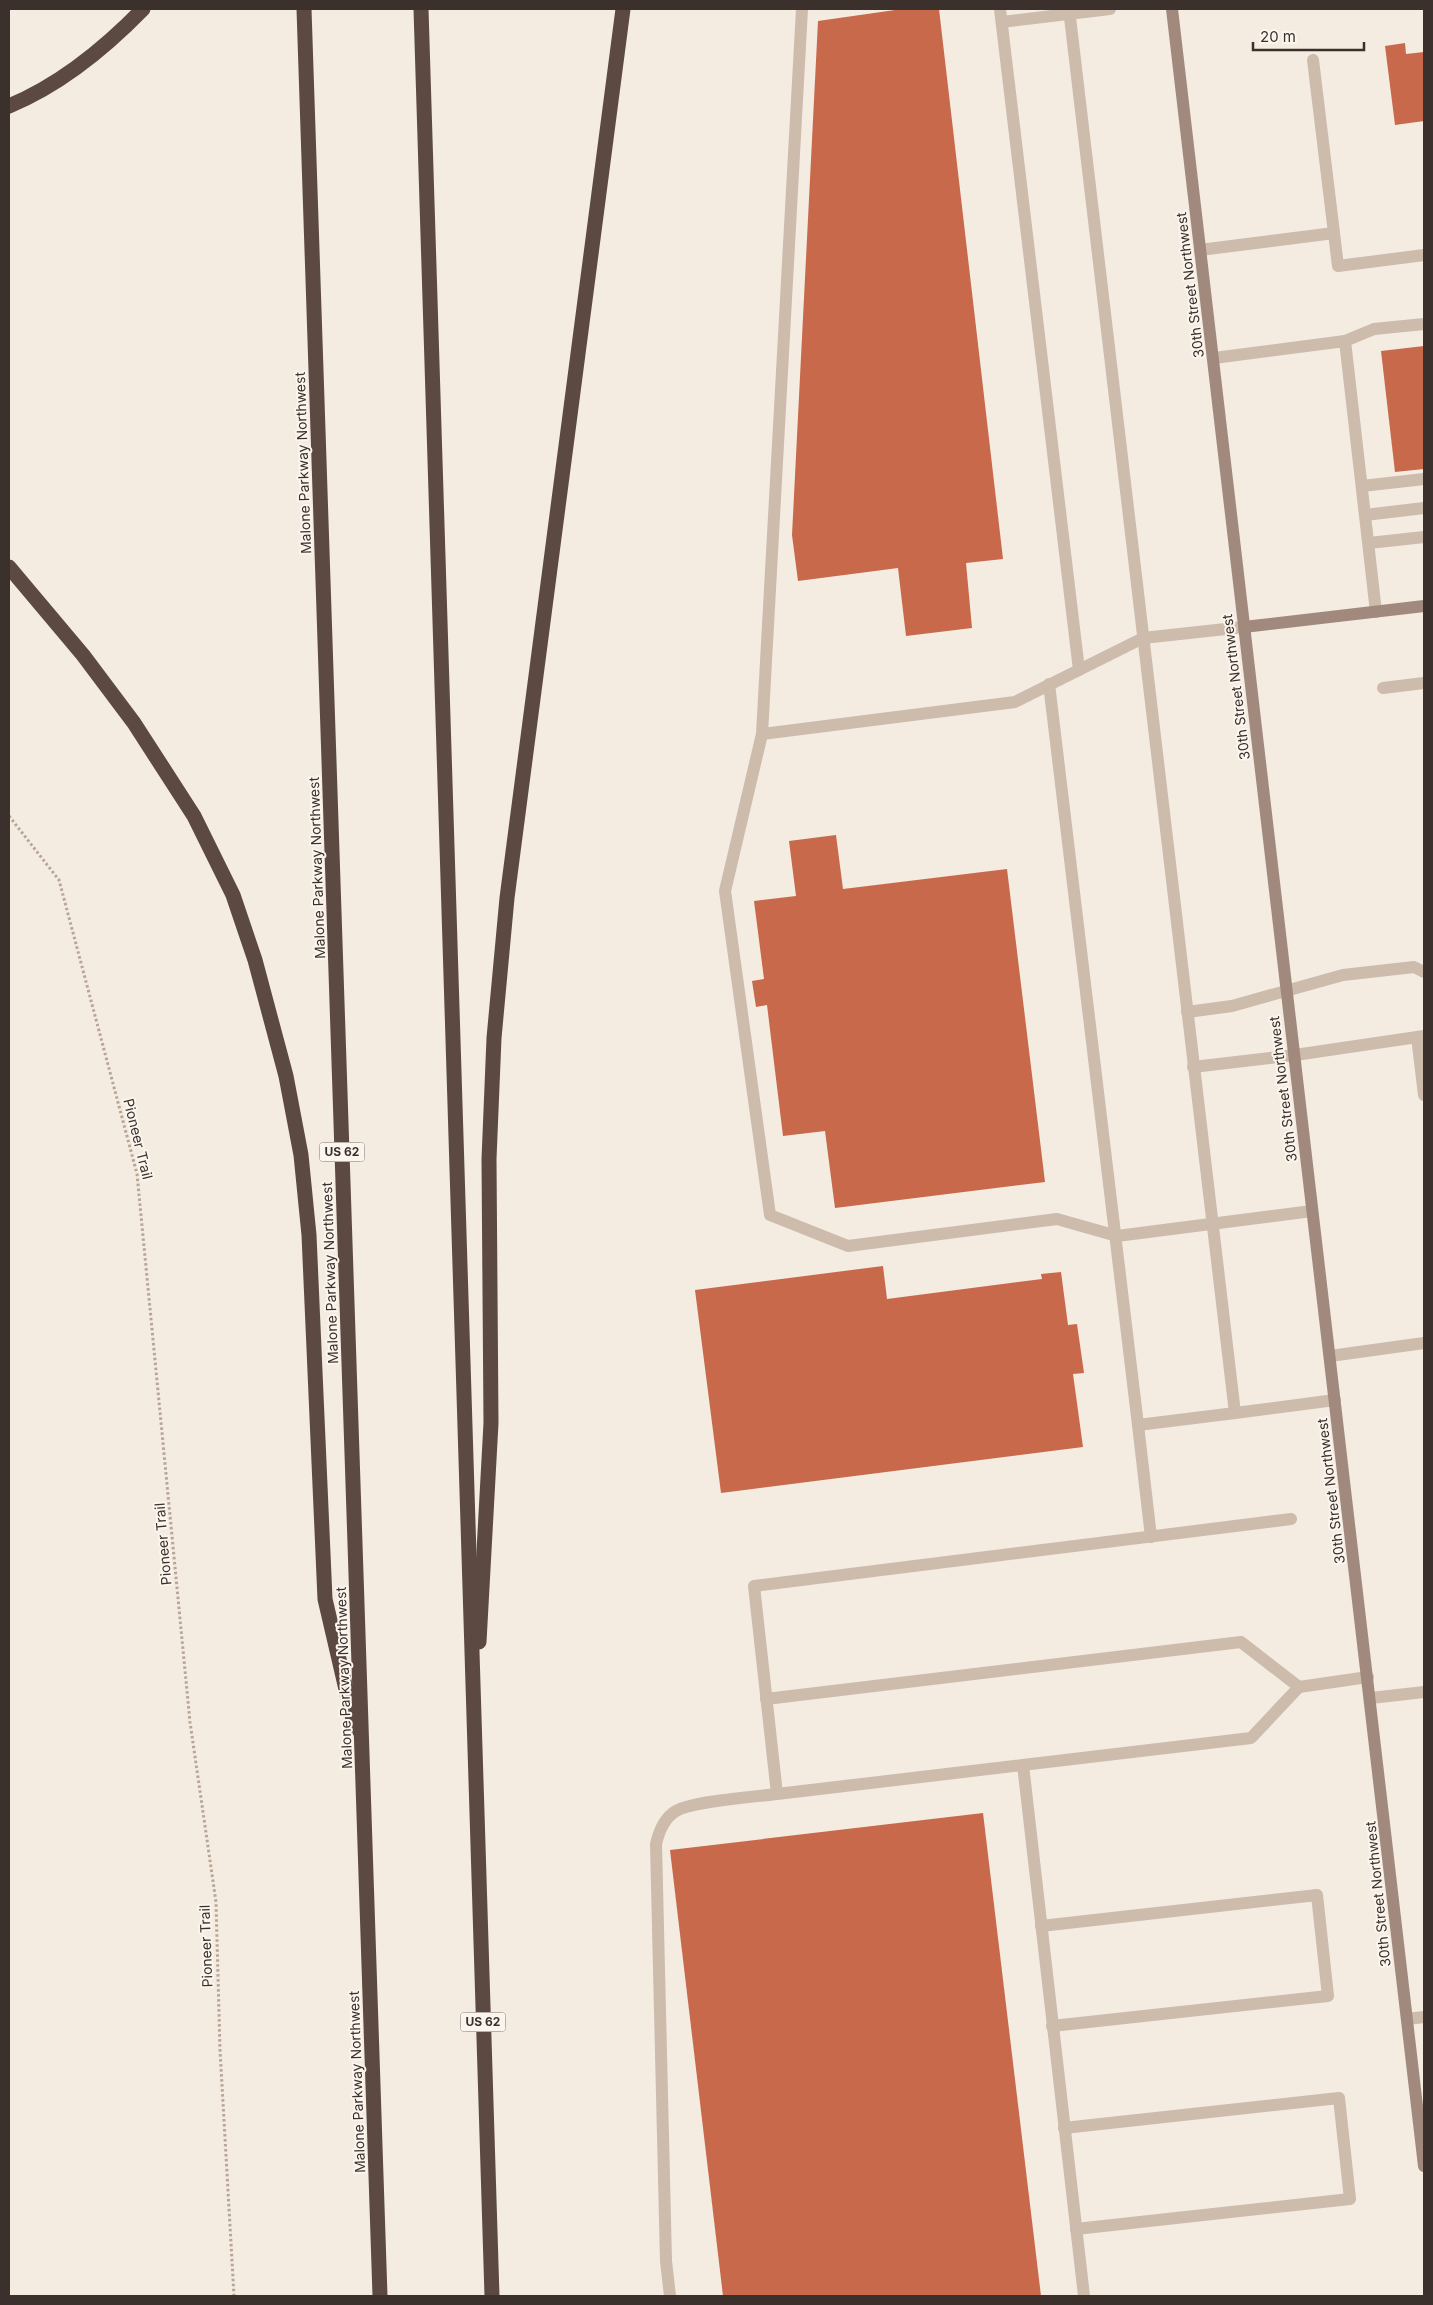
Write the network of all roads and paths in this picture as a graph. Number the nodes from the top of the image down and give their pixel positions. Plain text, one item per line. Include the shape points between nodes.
1 (142, 9) edge
2 (304, 9) edge
3 (421, 9) edge
4 (623, 9) edge
5 (802, 9) edge
6 (1000, 9) edge
7 (1110, 9) edge
8 (1172, 9) edge
9 (1070, 11) edge
10 (1002, 22) junction
11 (1313, 60) dead end
12 (9, 106) edge
13 (1334, 234) junction
14 (1200, 250) junction
15 (1424, 255) edge
16 (1424, 324) edge
17 (1345, 341) junction
18 (1214, 358) junction
19 (1424, 479) edge
20 (1362, 486) junction
21 (1424, 508) edge
22 (1365, 514) junction
23 (1424, 537) edge
24 (1368, 543) junction
25 (9, 567) edge
26 (1424, 606) edge
27 (1376, 612) junction
28 (1244, 627) junction
29 (1142, 638) junction
30 (1078, 670) junction
31 (1424, 683) edge
32 (1050, 684) junction
33 (1383, 688) dead end
34 (762, 734) junction
35 (9, 816) edge
36 (1424, 972) edge
37 (1287, 991) junction
38 (1187, 1012) junction
39 (1421, 1036) edge
40 (1295, 1055) junction
41 (1193, 1067) junction
42 (1424, 1095) edge
43 (1312, 1211) junction
44 (1212, 1225) junction
45 (1117, 1236) junction
46 (1424, 1343) edge
47 (1330, 1356) junction
48 (1336, 1400) junction
49 (1234, 1413) junction
50 (1138, 1425) junction
51 (1291, 1519) dead end
52 (1151, 1537) junction
53 (1368, 1677) junction
54 (1299, 1687) junction
55 (1424, 1692) edge
56 (1371, 1698) junction
57 (766, 1699) junction
58 (474, 1748) junction
59 (363, 1761) junction
60 (1023, 1765) junction
61 (777, 1794) junction
62 (1041, 1926) junction
63 (1424, 2017) edge
64 (1407, 2019) junction
65 (1052, 2026) junction
66 (1064, 2128) junction
67 (1424, 2166) edge
68 (1076, 2229) junction
69 (234, 2296) edge
70 (380, 2296) edge
71 (492, 2296) edge
72 (670, 2296) edge
73 (1084, 2296) edge

1 - 12 highway via 75,69
2 - 59 highway, Malone Parkway Northwest / US 62
3 - 58 highway, US 62
4 - 58 highway via 507,898 494,1038 489,1159 491,1423
5 - 34 lane
6 - 10 lane
7 - 9 lane
8 - 14 main road, 30th Street Northwest
9 - 10 lane
9 - 29 lane
10 - 30 lane
11 - 13 lane
13 - 14 lane
13 - 15 lane via 1338,266
14 - 18 main road, 30th Street Northwest
16 - 17 lane via 1374,329
17 - 18 lane
17 - 20 lane
18 - 28 main road, 30th Street Northwest
19 - 20 lane
20 - 22 lane
21 - 22 lane
22 - 24 lane
23 - 24 lane
24 - 27 lane
25 - 59 highway via 83,655 134,723 194,816 233,896 255,960 286,1076 301,1154 309,1235 324,1599
26 - 27 main road
27 - 28 main road
28 - 29 lane
28 - 37 main road, 30th Street Northwest
29 - 30 lane
29 - 38 lane
30 - 32 lane
31 - 33 lane
32 - 34 lane via 1015,702
32 - 45 lane
34 - 45 lane via 725,891 770,1215 848,1246 1057,1219
35 - 69 path, Pioneer Trail via 59,880 137,1174 190,1722 216,1902 220,2050
36 - 37 lane via 1414,967 1343,975
37 - 38 lane via 1232,1006
37 - 40 main road, 30th Street Northwest
38 - 41 lane
39 - 40 lane
39 - 42 lane
40 - 41 lane
40 - 43 main road, 30th Street Northwest
41 - 44 lane
43 - 44 lane
43 - 47 main road, 30th Street Northwest
44 - 45 lane
44 - 49 lane
45 - 50 lane
46 - 47 lane
47 - 48 main road, 30th Street Northwest
48 - 49 lane
48 - 53 main road, 30th Street Northwest
49 - 50 lane
50 - 52 lane
51 - 52 lane
52 - 57 lane via 754,1586
53 - 54 lane
53 - 56 main road, 30th Street Northwest
54 - 57 lane via 1241,1642
54 - 60 lane via 1252,1738
55 - 56 lane
56 - 64 main road, 30th Street Northwest
57 - 61 lane
58 - 71 highway, US 62
59 - 70 highway, Malone Parkway Northwest / US 62
60 - 61 lane
60 - 62 lane
61 - 72 lane via 692,1805 676,1811 661,1827 656,1844 666,2261
62 - 65 lane
62 - 65 lane via 1317,1895 1328,1996
63 - 64 lane
64 - 67 main road, 30th Street Northwest
65 - 66 lane
66 - 68 lane
66 - 68 lane via 1339,2098 1350,2199
68 - 73 lane

